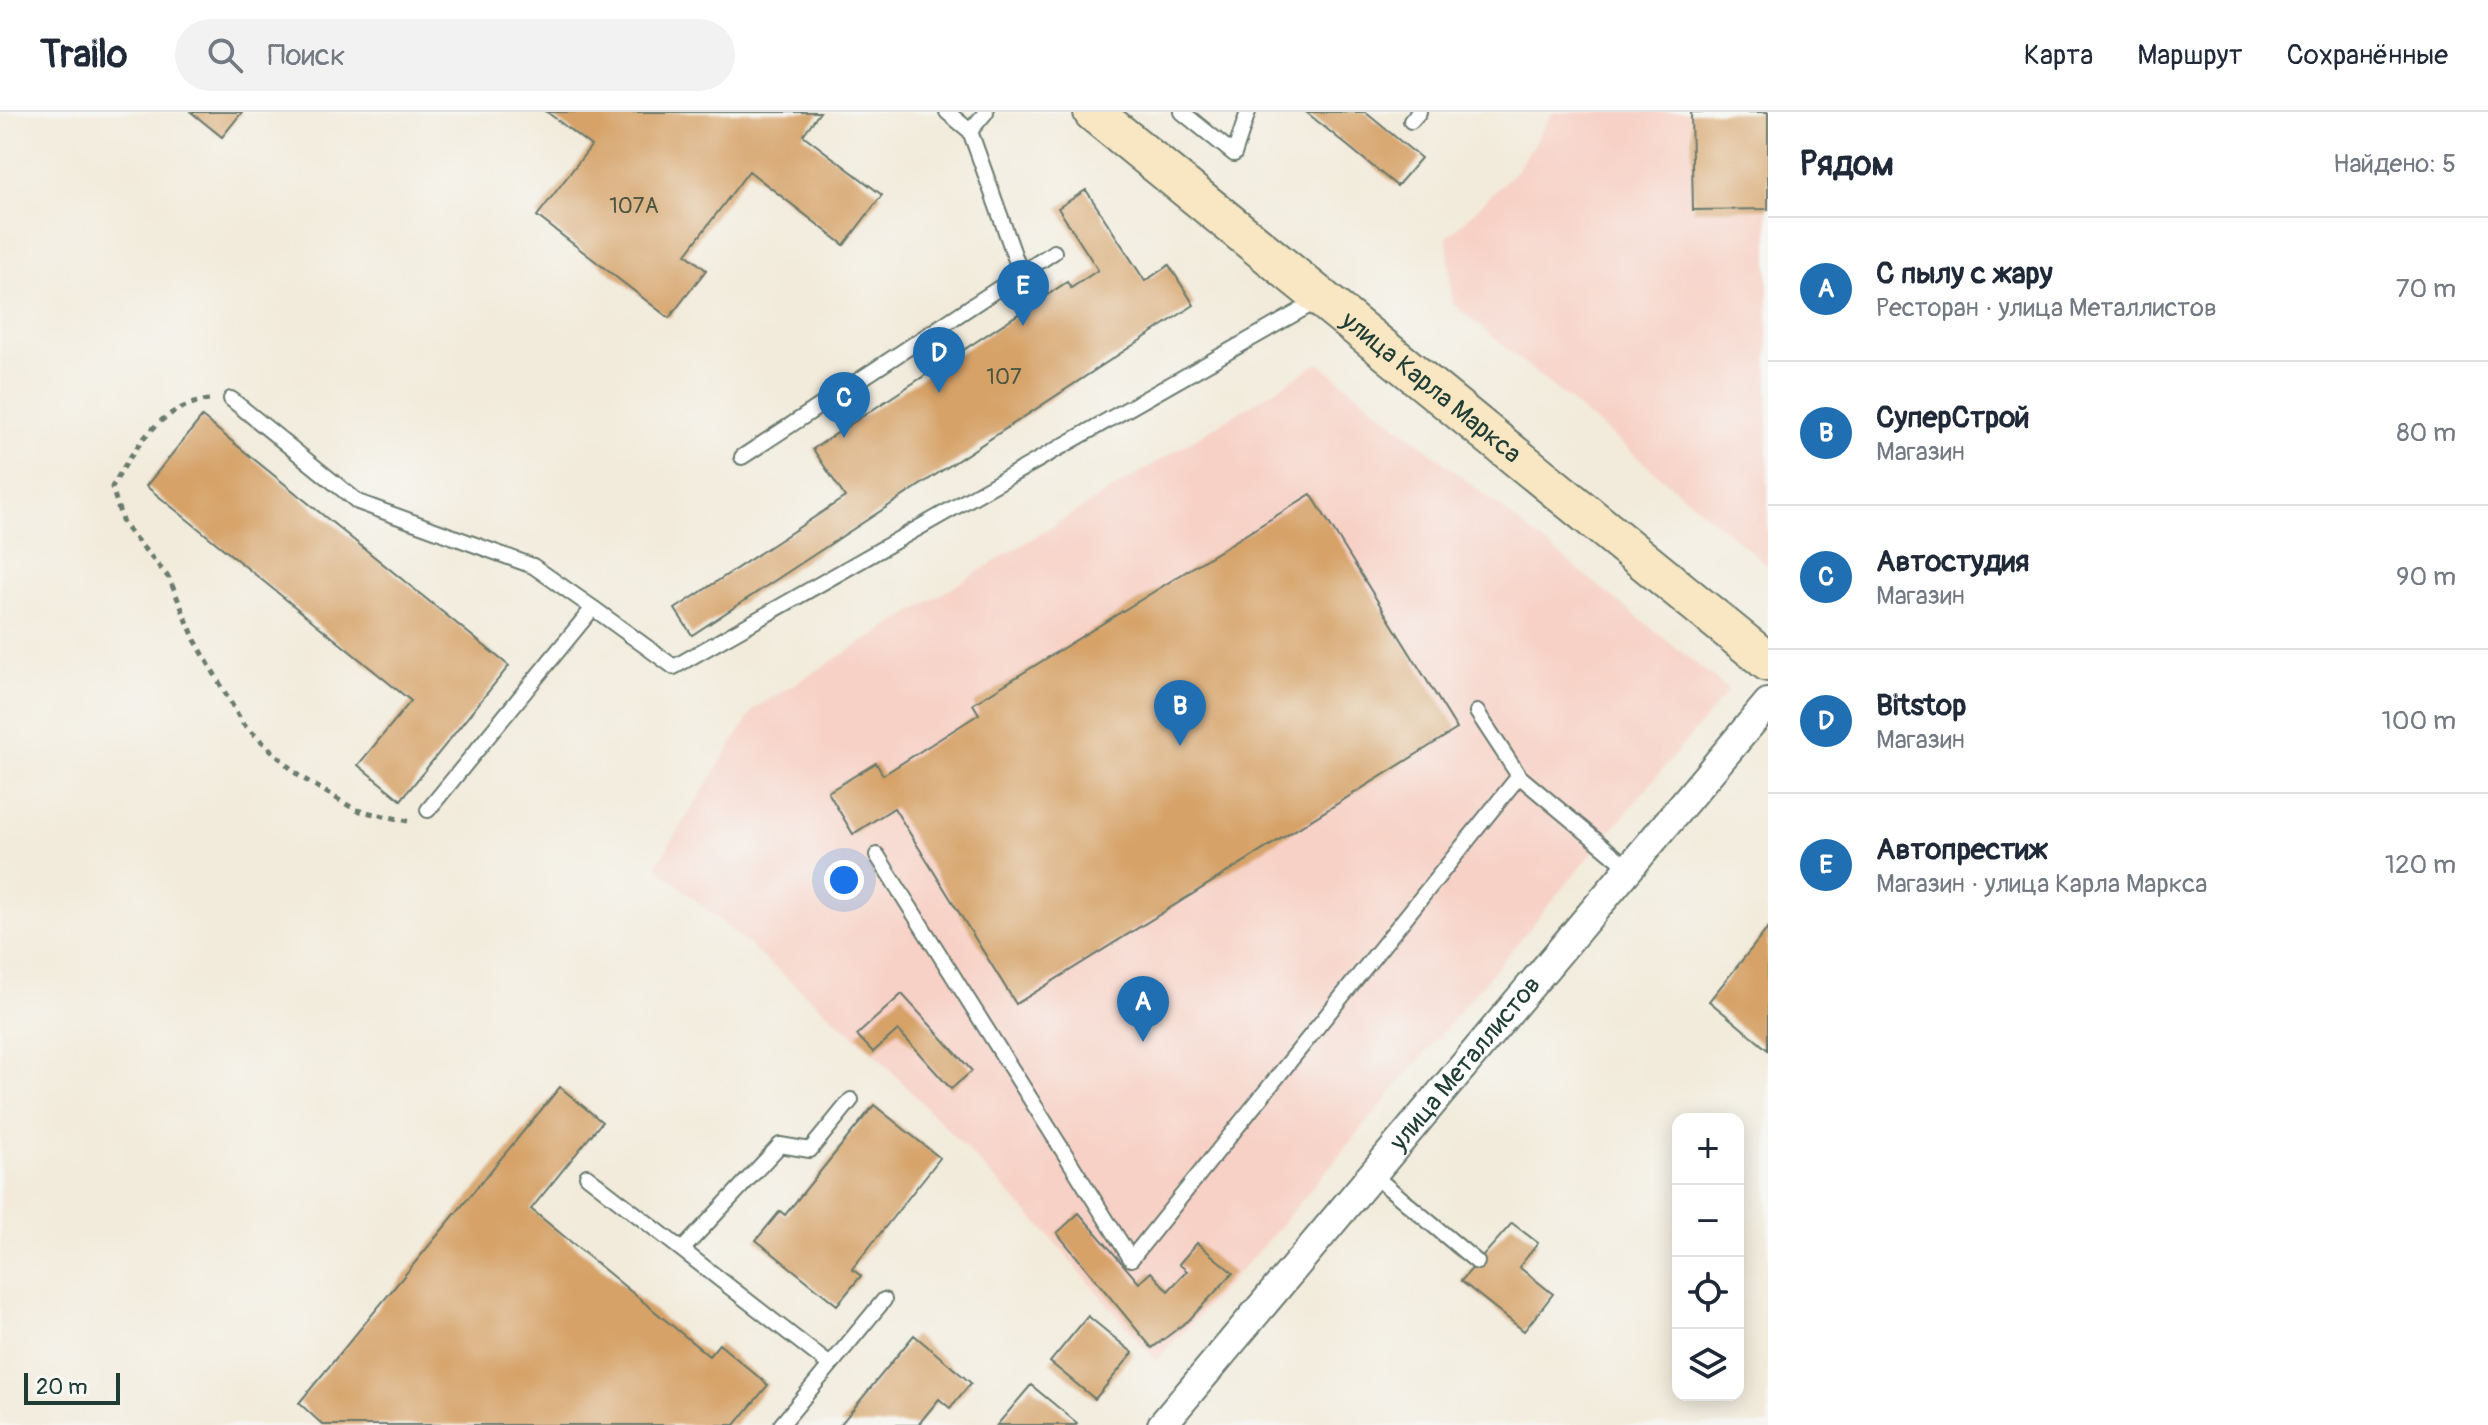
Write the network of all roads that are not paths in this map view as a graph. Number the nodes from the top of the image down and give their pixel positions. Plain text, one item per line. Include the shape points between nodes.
1 (947, 112) edge
2 (986, 112) edge
3 (1093, 112) edge
4 (1182, 112) edge
5 (1248, 112) edge
6 (970, 131) junction
7 (1054, 252) dead end
8 (1021, 274) junction
9 (1323, 298) junction
10 (231, 399) road end
11 (742, 457) dead end
12 (593, 608) junction
13 (1768, 662) edge
14 (1768, 703) edge
15 (1477, 712) dead end
16 (1519, 776) junction
17 (428, 810) road end
18 (877, 855) dead end
19 (1629, 868) junction
20 (851, 1100) dead end
21 (1372, 1174) junction
22 (587, 1176) dead end
23 (682, 1250) junction
24 (1477, 1262) dead end
25 (884, 1300) dead end
26 (830, 1365) junction
27 (781, 1425) edge
28 (1162, 1425) edge

1 - 6 lane
2 - 6 lane
3 - 9 main road, улица Карла Маркса
4 - 5 lane via 1234,154
6 - 8 lane
7 - 8 lane
8 - 11 lane
9 - 12 lane via 674,667
9 - 13 main road, улица Карла Маркса
10 - 12 lane via 358,502 533,566
12 - 17 lane
14 - 19 street, улица Металлистов
15 - 16 lane
16 - 18 lane via 1131,1259
16 - 19 lane
19 - 21 street, улица Металлистов
20 - 23 lane via 810,1150 780,1145
21 - 24 lane
21 - 28 street, улица Металлистов
22 - 23 lane
23 - 26 lane
25 - 26 lane
26 - 27 lane

